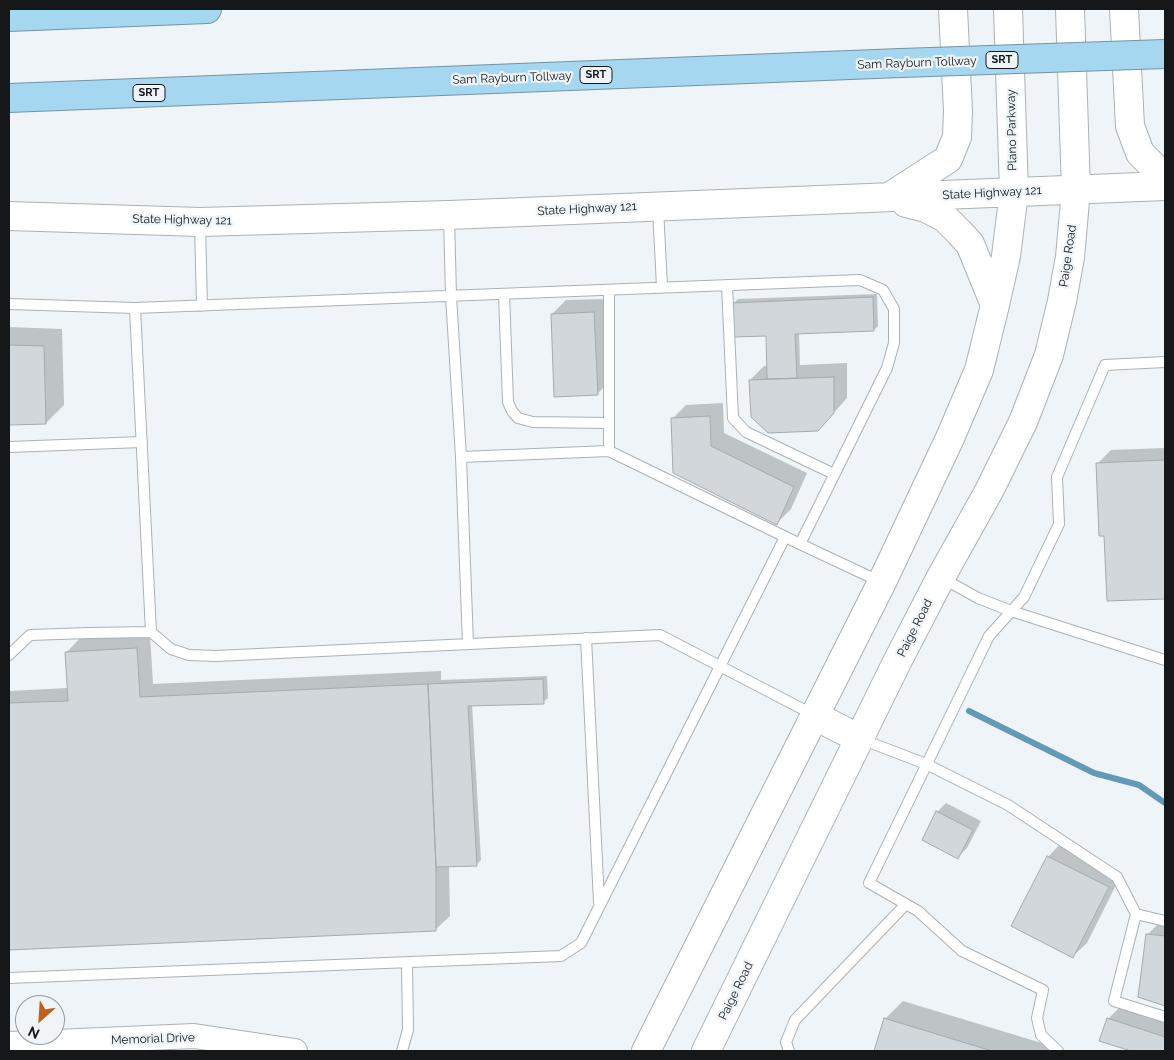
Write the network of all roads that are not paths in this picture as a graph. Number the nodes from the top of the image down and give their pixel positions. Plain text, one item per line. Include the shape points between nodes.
1 (207, 9) edge
2 (953, 9) edge
3 (1008, 9) edge
4 (1070, 9) edge
5 (1124, 9) edge
6 (9, 17) edge
7 (1165, 54) edge
8 (9, 98) edge
9 (1165, 178) edge
10 (1165, 186) edge
11 (1076, 190) junction
12 (1014, 192) junction
13 (888, 198) junction
14 (658, 206) junction
15 (449, 215) junction
16 (9, 216) edge
17 (200, 222) junction
18 (727, 285) junction
19 (662, 287) junction
20 (609, 290) junction
21 (504, 294) junction
22 (451, 296) junction
23 (9, 304) edge
24 (996, 305) junction
25 (202, 306) junction
26 (135, 308) junction
27 (1165, 362) edge
28 (609, 423) junction
29 (142, 442) junction
30 (9, 446) edge
31 (609, 451) junction
32 (461, 457) junction
33 (834, 474) junction
34 (785, 537) junction
35 (800, 544) junction
36 (941, 577) junction
37 (882, 582) junction
38 (1011, 611) junction
39 (151, 632) junction
40 (586, 638) junction
41 (468, 644) junction
42 (9, 655) edge
43 (1165, 660) edge
44 (721, 667) junction
45 (815, 716) junction
46 (860, 739) junction
47 (926, 764) junction
48 (599, 904) junction
49 (906, 904) junction
50 (1136, 914) junction
51 (1165, 921) edge
52 (408, 963) junction
53 (9, 978) edge
54 (1165, 1016) edge
55 (9, 1044) edge
56 (295, 1051) edge
57 (402, 1051) edge
58 (646, 1051) edge
59 (706, 1051) edge
60 (789, 1051) edge
61 (1058, 1051) edge

1 - 6 highway
2 - 13 main road via 957,137 948,159
3 - 12 main road, Plano Parkway
4 - 11 main road
5 - 9 main road via 1130,126 1140,153
7 - 8 highway, Sam Rayburn Tollway / SRT, bridge
10 - 11 main road, State Highway 121
11 - 12 main road, State Highway 121
11 - 36 main road, Paige Road via 1070,257 1048,355 1023,422
12 - 13 main road, State Highway 121
12 - 24 main road
13 - 14 main road, State Highway 121
13 - 24 main road via 926,208 960,232 970,244
14 - 15 main road, State Highway 121
14 - 19 lane
15 - 17 main road, State Highway 121
15 - 22 lane
16 - 17 main road, State Highway 121
17 - 25 lane
18 - 19 lane
18 - 33 lane via 733,418 746,432
18 - 33 lane via 860,280 884,290 894,309 894,344 887,368
19 - 20 lane
20 - 21 lane
20 - 28 lane
21 - 22 lane
21 - 28 lane via 508,402 512,411 518,418 533,422
22 - 25 lane
22 - 32 lane
23 - 26 lane
24 - 37 main road via 975,379
25 - 26 lane
26 - 29 lane
27 - 38 lane via 1105,365 1057,477 1058,524 1024,597
28 - 31 lane
29 - 30 lane
29 - 39 lane
31 - 32 lane
31 - 34 lane
32 - 41 lane
33 - 35 lane
34 - 35 lane
34 - 44 lane
35 - 37 lane
36 - 38 lane via 978,598
36 - 46 main road, Paige Road
37 - 45 main road
38 - 43 lane
38 - 47 lane via 989,636
39 - 41 lane via 171,649 189,655
39 - 42 lane via 30,635
40 - 41 lane
40 - 44 lane via 660,635
40 - 48 lane
44 - 45 lane
44 - 48 lane
45 - 46 main road
45 - 58 main road
46 - 47 lane
46 - 59 main road, Paige Road
47 - 49 lane via 869,883
47 - 50 lane via 1008,805 1117,877
48 - 52 lane via 581,943 560,956
49 - 60 lane via 795,1020 786,1042
49 - 61 lane via 962,951 1043,990 1037,1018 1041,1035
50 - 51 lane
50 - 54 lane via 1114,1001
52 - 53 lane
52 - 57 lane via 408,1030
55 - 56 street, Memorial Drive via 194,1036

